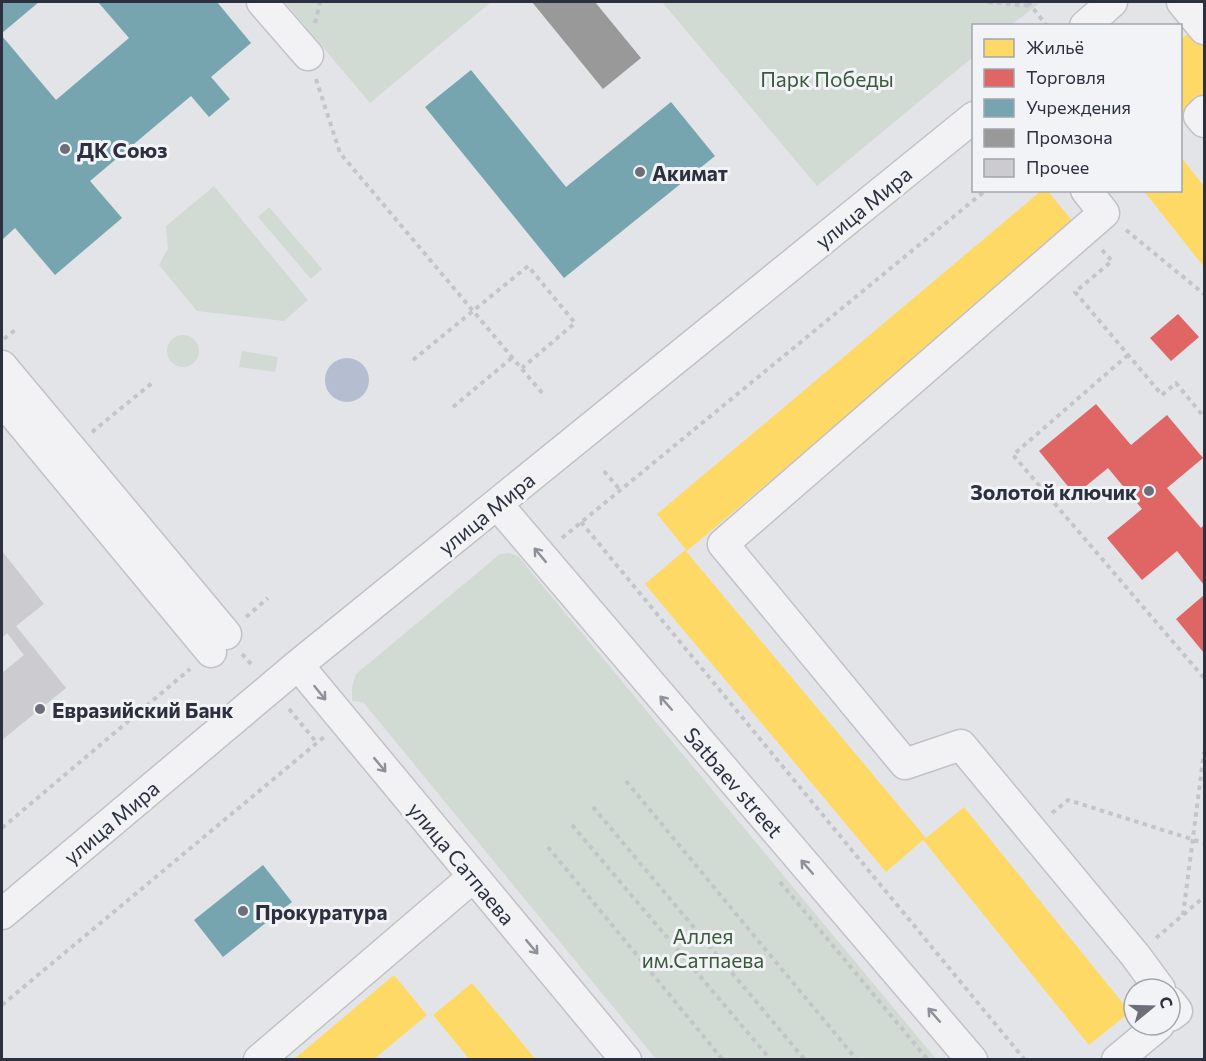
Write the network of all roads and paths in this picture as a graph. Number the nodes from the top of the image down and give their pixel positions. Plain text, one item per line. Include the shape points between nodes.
1 (262, 2) edge
2 (320, 2) edge
3 (988, 2) edge
4 (1028, 2) edge
5 (1035, 2) edge
6 (1112, 2) edge
7 (1182, 2) edge
8 (1033, 8) junction
9 (1045, 24) edge
10 (1086, 24) edge
11 (1204, 28) edge
12 (308, 55) junction
13 (1204, 111) edge
14 (972, 119) edge
15 (1204, 122) edge
16 (984, 192) edge
17 (1091, 211) edge
18 (1204, 294) edge
19 (474, 311) junction
20 (15, 330) dead end
21 (2, 341) edge
22 (1128, 355) junction
23 (513, 357) junction
24 (413, 360) dead end
25 (2, 366) edge
26 (522, 368) junction
27 (152, 383) dead end
28 (543, 394) dead end
29 (2, 400) edge
30 (453, 407) dead end
31 (1204, 417) edge
32 (71, 449) junction
33 (604, 471) dead end
34 (620, 490) junction
35 (497, 504) junction
36 (581, 522) junction
37 (540, 556) junction
38 (268, 598) dead end
39 (218, 643) junction
40 (298, 665) junction
41 (1204, 678) edge
42 (343, 720) junction
43 (1204, 752) edge
44 (626, 781) dead end
45 (593, 807) dead end
46 (572, 825) dead end
47 (2, 828) edge
48 (1032, 831) junction
49 (1193, 840) junction
50 (1204, 843) edge
51 (548, 847) dead end
52 (473, 877) junction
53 (1204, 897) edge
54 (2, 914) edge
55 (1183, 915) junction
56 (1135, 956) junction
57 (1151, 977) edge
58 (2, 1005) edge
59 (1144, 1037) edge
60 (259, 1059) edge
61 (626, 1059) edge
62 (723, 1059) edge
63 (771, 1059) edge
64 (805, 1059) edge
65 (857, 1059) edge
66 (972, 1059) edge
67 (1025, 1059) edge
68 (1117, 1059) edge

1 - 12 street
2 - 12 path
3 - 8 path
4 - 8 path
5 - 8 path
6 - 10 street
7 - 11 street
8 - 9 path
12 - 19 path via 340,153
13 - 15 street via 1199,116
14 - 35 street, улица Мира
16 - 34 path
17 - 18 path
17 - 22 path via 1112,261 1075,292
17 - 48 street via 723,544 905,764 962,745
19 - 23 path
19 - 24 path
19 - 26 path via 528,266 575,323
20 - 21 path
22 - 31 path via 1162,395 1176,383
22 - 41 path via 1014,455
23 - 26 path
23 - 30 path
25 - 32 street
26 - 28 path
27 - 32 path
29 - 39 street
32 - 39 street
33 - 34 path
34 - 36 path
37 -> 35 street, Satbaev street
35 - 40 street, улица Мира
36 - 37 path
36 - 67 path
66 -> 37 street, Satbaev street
38 - 39 path
39 - 47 path
40 -> 42 street, улица Сатпаева
40 - 54 street, улица Мира
42 -> 52 street, улица Сатпаева
42 - 58 path
43 - 49 path
44 - 65 path
45 - 64 path
46 - 63 path
48 - 49 path via 1068,800
48 - 56 street
49 - 50 path
49 - 55 path
51 - 62 path
52 - 60 street
52 -> 61 street, улица Сатпаева
53 - 55 path
55 - 56 path
56 - 57 street
59 - 68 street

